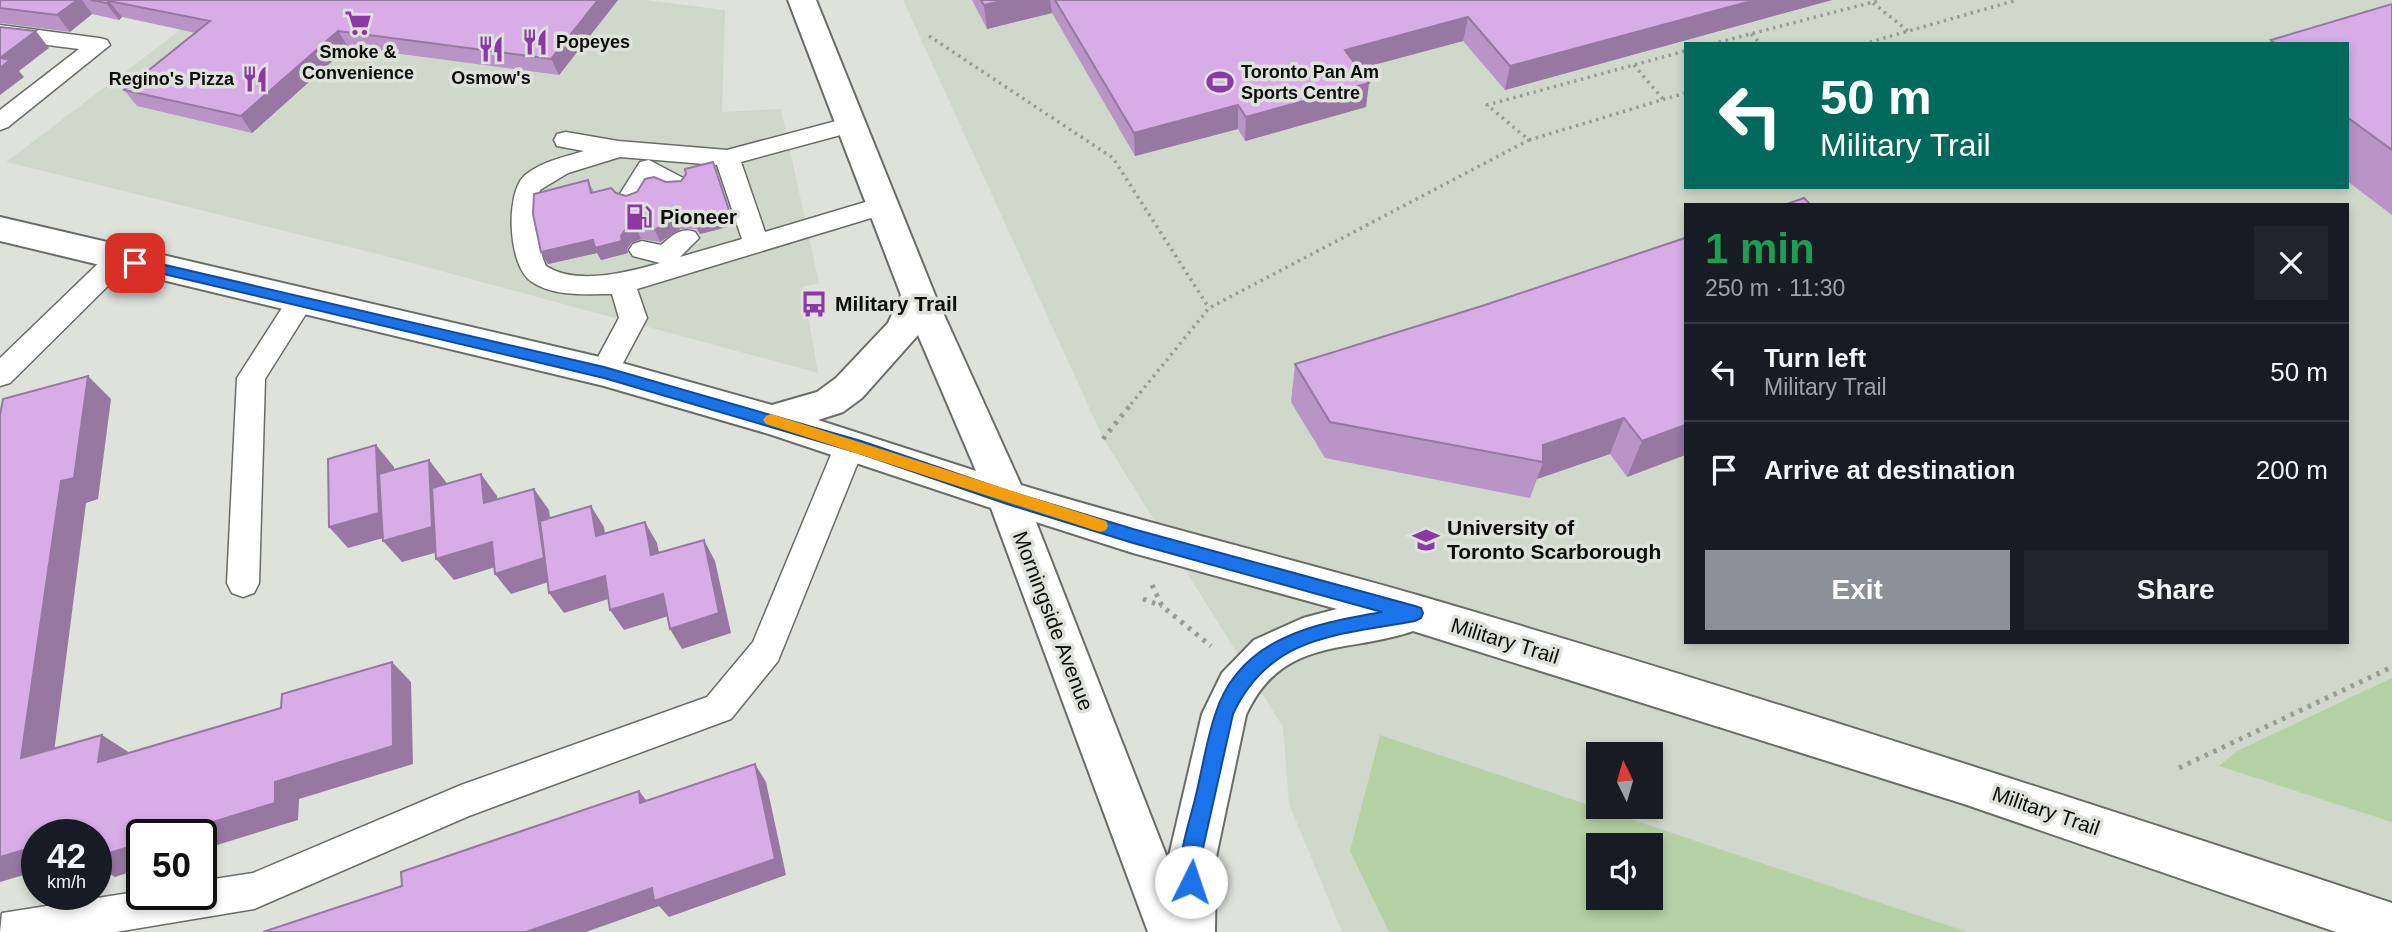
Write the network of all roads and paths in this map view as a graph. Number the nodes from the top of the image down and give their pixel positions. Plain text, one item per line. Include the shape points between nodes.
1 (802, 0) edge
2 (1881, 0) edge
3 (2017, 0) edge
4 (1872, 2) junction
5 (1908, 31) junction
6 (0, 32) edge
7 (1750, 33) junction
8 (929, 36) dead end
9 (1719, 42) edge
10 (1759, 42) edge
11 (1870, 42) edge
12 (1684, 51) edge
13 (1634, 65) junction
14 (1684, 93) edge
15 (1663, 99) junction
16 (0, 122) edge
17 (851, 125) junction
18 (566, 139) dead end
19 (1529, 139) junction
20 (618, 149) junction
21 (727, 158) junction
22 (647, 160) junction
23 (676, 185) edge
24 (632, 197) edge
25 (882, 206) junction
26 (0, 229) edge
27 (756, 242) junction
28 (119, 259) junction
29 (622, 284) junction
30 (918, 295) junction
31 (301, 301) junction
32 (1209, 308) junction
33 (604, 372) junction
34 (0, 375) edge
35 (772, 420) junction
36 (1103, 439) dead end
37 (850, 445) junction
38 (1007, 497) junction
39 (1147, 576) dead end
40 (243, 583) dead end
41 (1143, 599) dead end
42 (1162, 606) junction
43 (1415, 613) junction
44 (1212, 647) dead end
45 (2392, 667) edge
46 (2179, 768) dead end
47 (2392, 927) edge
48 (2, 932) edge
49 (1172, 932) edge
50 (1191, 932) edge

1 - 17 street, Morningside Avenue
2 - 4 path
3 - 5 path
4 - 5 path
4 - 7 path
5 - 11 path
6 - 16 lane via 99,45
7 - 9 path
7 - 10 path
8 - 32 path via 1113,158
12 - 13 path
13 - 15 path
13 - 19 path via 1487,105
14 - 15 path
15 - 19 path
17 - 21 lane
17 - 25 street, Morningside Avenue
18 - 20 lane
19 - 32 path
20 - 22 lane
20 - 29 lane via 545,173 529,185 525,198 528,252 537,273 555,282
21 - 22 lane
21 - 27 lane
22 - 23 lane
22 - 24 lane
25 - 27 lane
25 - 30 street, Morningside Avenue
26 - 28 street, Military Trail
27 - 29 lane via 667,253
28 - 31 street, Military Trail
28 - 34 lane
29 - 33 lane via 633,318
30 - 35 street via 903,330 849,388 830,402
30 - 38 street, Morningside Avenue
31 - 33 street, Military Trail
31 - 40 lane via 251,377
32 - 36 path
33 - 35 street, Military Trail
35 - 37 street, Military Trail
37 - 38 street, Military Trail
37 - 48 lane via 766,651 719,708 461,802 254,891
38 - 43 street, Military Trail
38 - 49 street, Morningside Avenue
39 - 42 path
41 - 42 path
42 - 44 path
43 - 47 street, Military Trail via 1964,783
43 - 50 street via 1318,631 1269,653 1237,687 1224,714 1192,857
45 - 46 path

